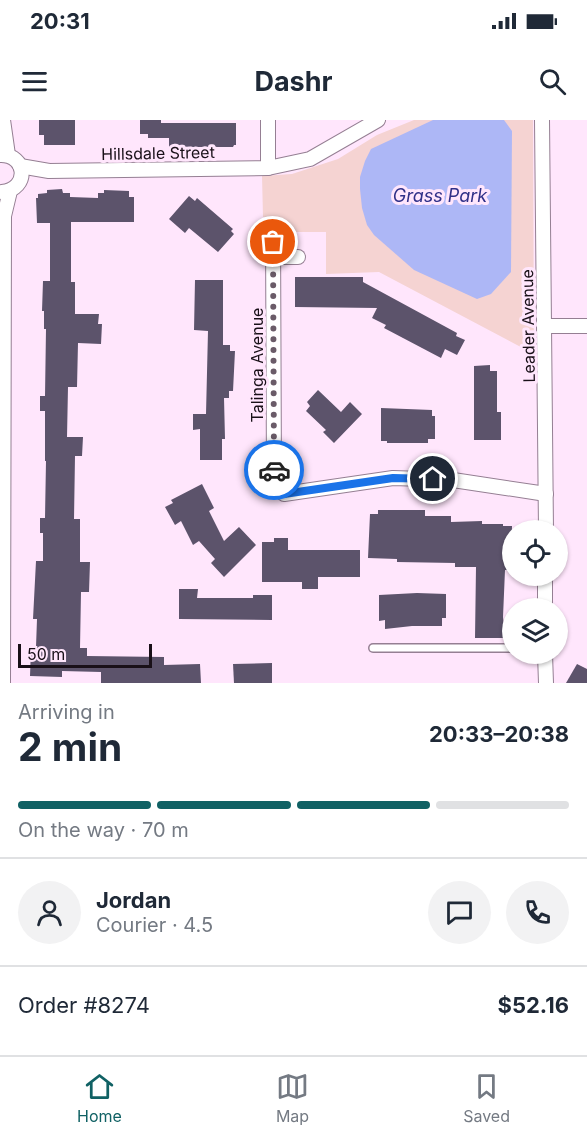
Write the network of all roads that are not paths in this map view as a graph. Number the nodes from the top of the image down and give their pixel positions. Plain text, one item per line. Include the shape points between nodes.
1 (268, 120) edge
2 (378, 120) edge
3 (542, 120) edge
4 (2, 127) edge
5 (4, 155) edge
6 (268, 168) junction
7 (21, 173) junction
8 (3, 194) edge
9 (273, 228) dead end
10 (273, 257) junction
11 (298, 257) dead end
12 (544, 326) junction
13 (587, 326) edge
14 (546, 494) junction
15 (546, 520) edge
16 (373, 648) dead end
17 (502, 648) edge
18 (545, 664) edge
19 (3, 683) edge
20 (546, 683) edge

1 - 6 street
2 - 6 street, Hillsdale Street via 310,159
3 - 12 street, Leader Avenue
4 - 5 street
5 - 7 street via 13,158
6 - 7 street, Hillsdale Street
7 - 8 street via 15,188
8 - 19 street
9 - 10 street, Talinga Avenue
10 - 11 street
10 - 14 street, Talinga Avenue via 277,488 284,494 393,478 453,480
12 - 13 street
12 - 14 street, Leader Avenue
14 - 15 street, Leader Avenue
16 - 17 lane
18 - 20 street

